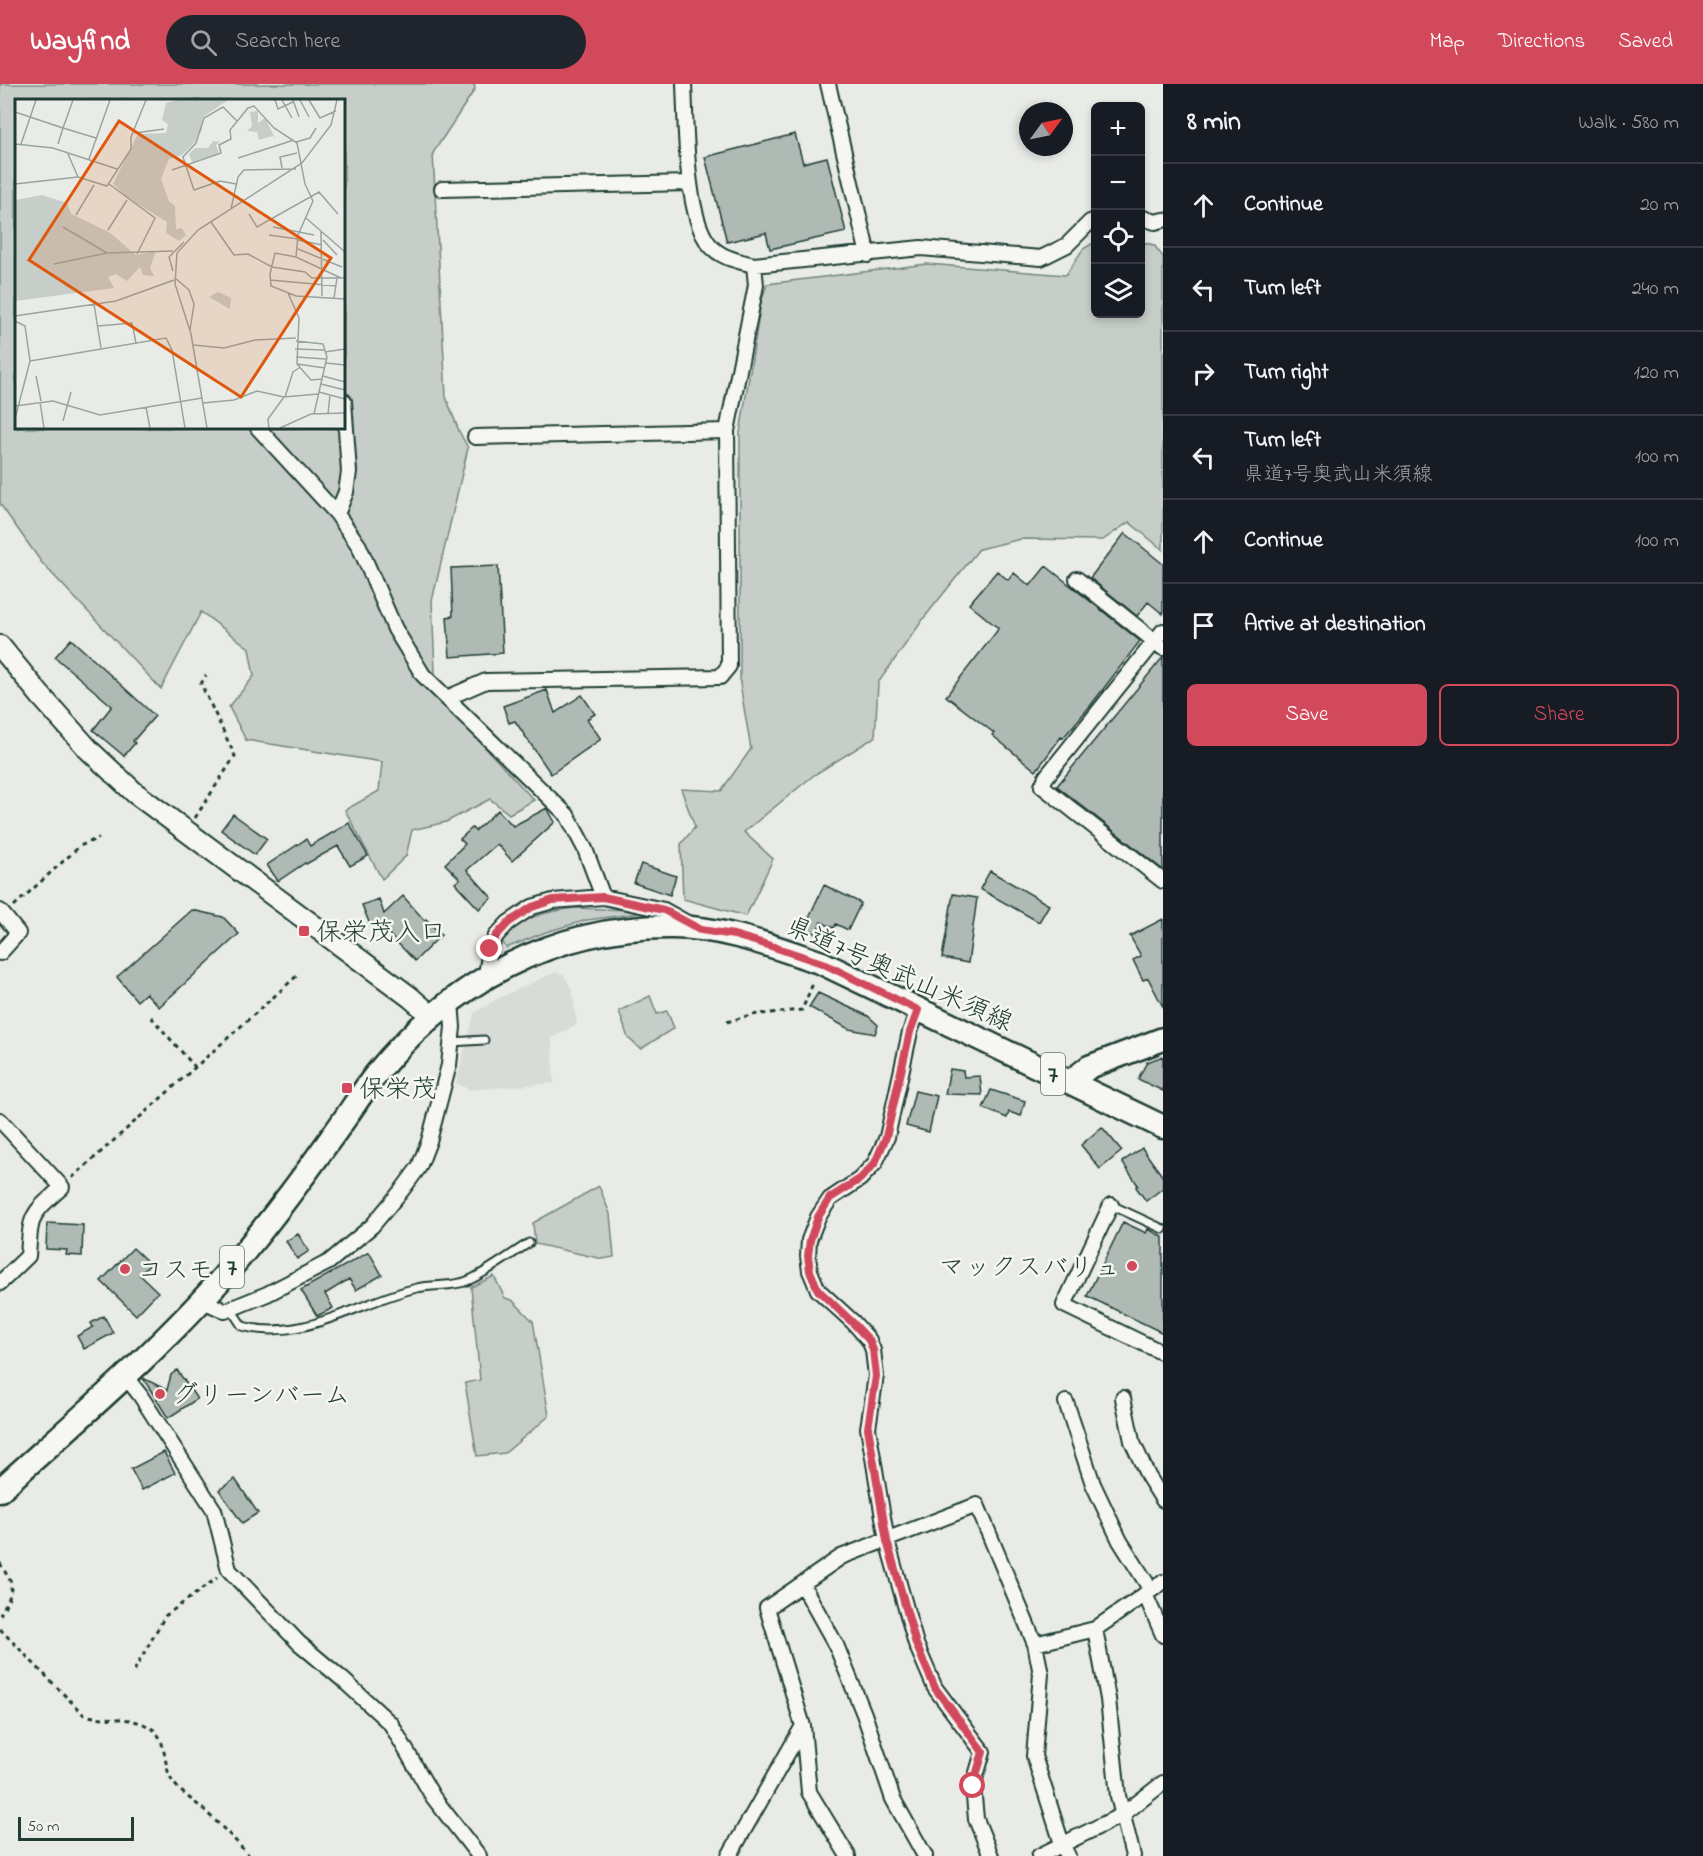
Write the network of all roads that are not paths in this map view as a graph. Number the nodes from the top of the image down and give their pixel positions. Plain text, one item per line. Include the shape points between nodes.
1 (684, 84) edge
2 (828, 84) edge
3 (689, 183) junction
4 (442, 189) dead end
5 (1145, 219) edge
6 (1091, 222) edge
7 (1160, 225) edge
8 (868, 255) junction
9 (754, 265) junction
10 (345, 415) edge
11 (259, 429) edge
12 (727, 431) junction
13 (475, 437) dead end
14 (337, 514) junction
15 (1077, 579) dead end
16 (1160, 640) edge
17 (0, 645) edge
18 (447, 698) junction
19 (1163, 882) edge
20 (603, 897) junction
21 (2, 913) edge
22 (701, 930) junction
23 (0, 953) edge
24 (486, 975) junction
25 (451, 1002) junction
26 (918, 1010) junction
27 (433, 1017) junction
28 (1163, 1039) edge
29 (484, 1040) dead end
30 (451, 1042) junction
31 (1070, 1082) junction
32 (0, 1120) edge
33 (1163, 1127) edge
34 (1111, 1205) joint
35 (1163, 1229) edge
36 (529, 1243) dead end
37 (0, 1283) edge
38 (201, 1300) junction
39 (231, 1309) junction
40 (1163, 1353) edge
41 (125, 1376) junction
42 (1124, 1398) dead end
43 (1066, 1402) dead end
44 (0, 1490) edge
45 (1163, 1500) edge
46 (887, 1541) junction
47 (802, 1584) junction
48 (1153, 1589) edge
49 (1095, 1629) junction
50 (1163, 1635) edge
51 (1035, 1644) junction
52 (803, 1726) junction
53 (1163, 1784) edge
54 (1122, 1815) junction
55 (1065, 1850) edge
56 (478, 1856) edge
57 (729, 1856) edge
58 (848, 1856) edge
59 (925, 1856) edge
60 (991, 1856) edge
61 (1039, 1856) edge
62 (1133, 1856) edge

1 - 3 street
2 - 8 street
3 - 4 street
3 - 9 street via 700,230 709,245 728,259
5 - 7 street
6 - 8 street via 1068,245 1041,258 921,248
8 - 9 street
9 - 12 street via 756,285
10 - 14 street via 349,472
11 - 14 street
12 - 13 street
12 - 18 street via 729,666 720,677 486,681
14 - 18 street via 359,546 395,629 423,675
15 - 16 street
16 - 19 street via 1042,786
17 - 27 street via 90,751 135,793
18 - 20 street via 567,815
20 - 22 street via 664,910
20 - 24 street via 553,900 519,915 496,936
21 - 23 street via 18,933
22 - 24 main road, 県道7号奥武山米須線 / 7 via 674,927 606,932 541,950
22 - 26 main road, 県道7号奥武山米須線 / 7 via 734,935 822,963
24 - 25 main road, 県道7号奥武山米須線 / 7
25 - 27 main road, 県道7号奥武山米須線 / 7
25 - 30 street
26 - 31 main road, 県道7号奥武山米須線 / 7
26 - 46 street via 886,1137 875,1163 860,1179 830,1198 818,1217 808,1256 818,1290 869,1340 873,1350 876,1376 868,1428
27 - 38 main road, 県道7号奥武山米須線 / 7 via 377,1074 309,1169
28 - 31 main road, 7 via 1084,1070
29 - 30 lane
30 - 39 street via 449,1065 426,1150 418,1167 380,1217 329,1262
31 - 33 main road, 県道7号奥武山米須線 / 7
32 - 37 street via 62,1187 35,1212 30,1221 28,1256
34 - 35 lane
34 - 40 street via 1064,1305
36 - 39 lane via 466,1282 418,1287 302,1327 277,1331 242,1326
38 - 39 street via 225,1311
38 - 41 main road, 県道7号奥武山米須線 / 7
41 - 44 main road, 県道7号奥武山米須線 / 7
41 - 56 street via 214,1510 228,1570 299,1643 391,1724 433,1797
42 - 45 street via 1132,1441
43 - 48 street via 1093,1484 1120,1541
46 - 47 street via 840,1557
46 - 51 street via 977,1505
46 - 60 street via 916,1644 935,1688 983,1752 973,1786 976,1819
47 - 52 street via 767,1608
47 - 59 street via 836,1645 893,1799
48 - 49 street
48 - 50 street
49 - 51 street
49 - 54 street
51 - 55 street via 1041,1674 1034,1756
52 - 57 street
52 - 58 street via 809,1792
53 - 54 street
54 - 55 street
54 - 62 street
55 - 61 street

